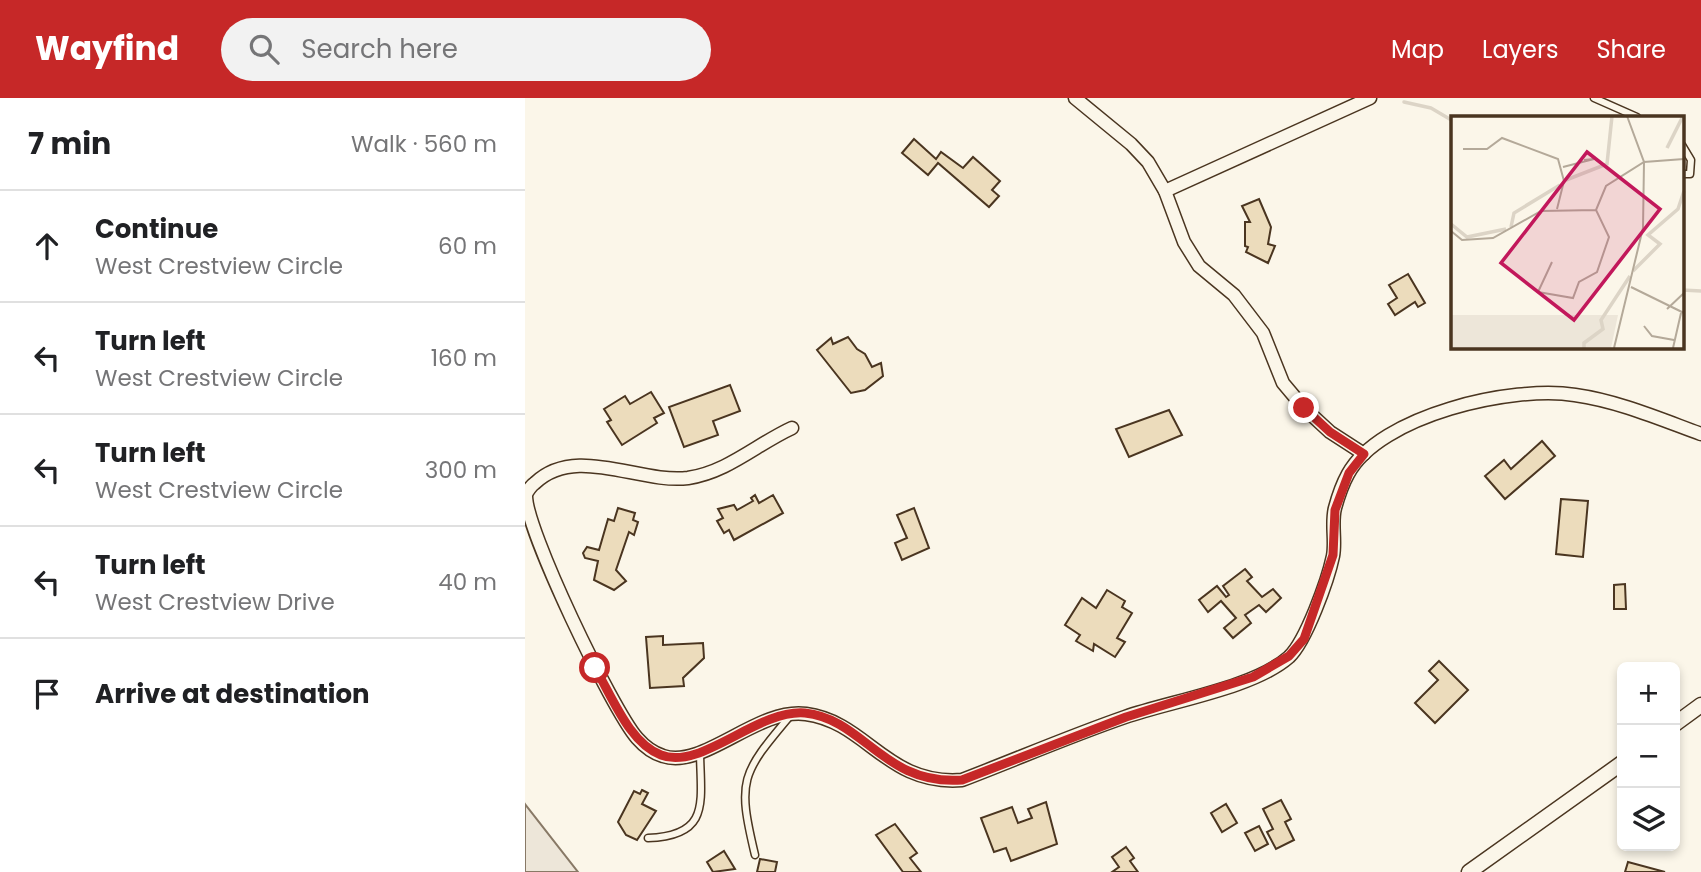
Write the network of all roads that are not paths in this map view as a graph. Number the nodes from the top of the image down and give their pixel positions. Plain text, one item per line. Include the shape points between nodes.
1 (1075, 98) edge
2 (1370, 98) edge
3 (1594, 98) edge
4 (1635, 116) edge
5 (1683, 147) edge
6 (1683, 174) edge
7 (1165, 191) junction
8 (792, 428) dead end
9 (1701, 434) edge
10 (1364, 454) junction
11 (660, 476) junction
12 (659, 490) dead end
13 (1701, 705) edge
14 (791, 715) junction
15 (1680, 720) edge
16 (700, 754) junction
17 (1617, 767) edge
18 (648, 838) dead end
19 (755, 855) dead end
20 (1469, 872) edge

1 - 7 street via 1131,144
2 - 7 street
3 - 4 lane
5 - 6 lane via 1691,160 1690,174
7 - 10 street via 1184,242 1199,266 1234,295 1263,333 1283,383 1330,432
8 - 11 street via 716,470 687,478
9 - 10 street via 1574,394 1514,394 1398,429
10 - 14 street via 1349,473 1335,510 1333,555 1304,639 1289,656 1253,677 1126,717 962,780 940,782 907,772 822,717
11 - 12 street
11 - 16 street via 564,467 533,484 526,495 526,508 569,622 636,737 663,756 679,759
13 - 15 street
14 - 16 street via 757,724
14 - 19 lane via 761,751 744,788 743,808
16 - 18 lane via 701,798 694,824 669,837
17 - 20 street

